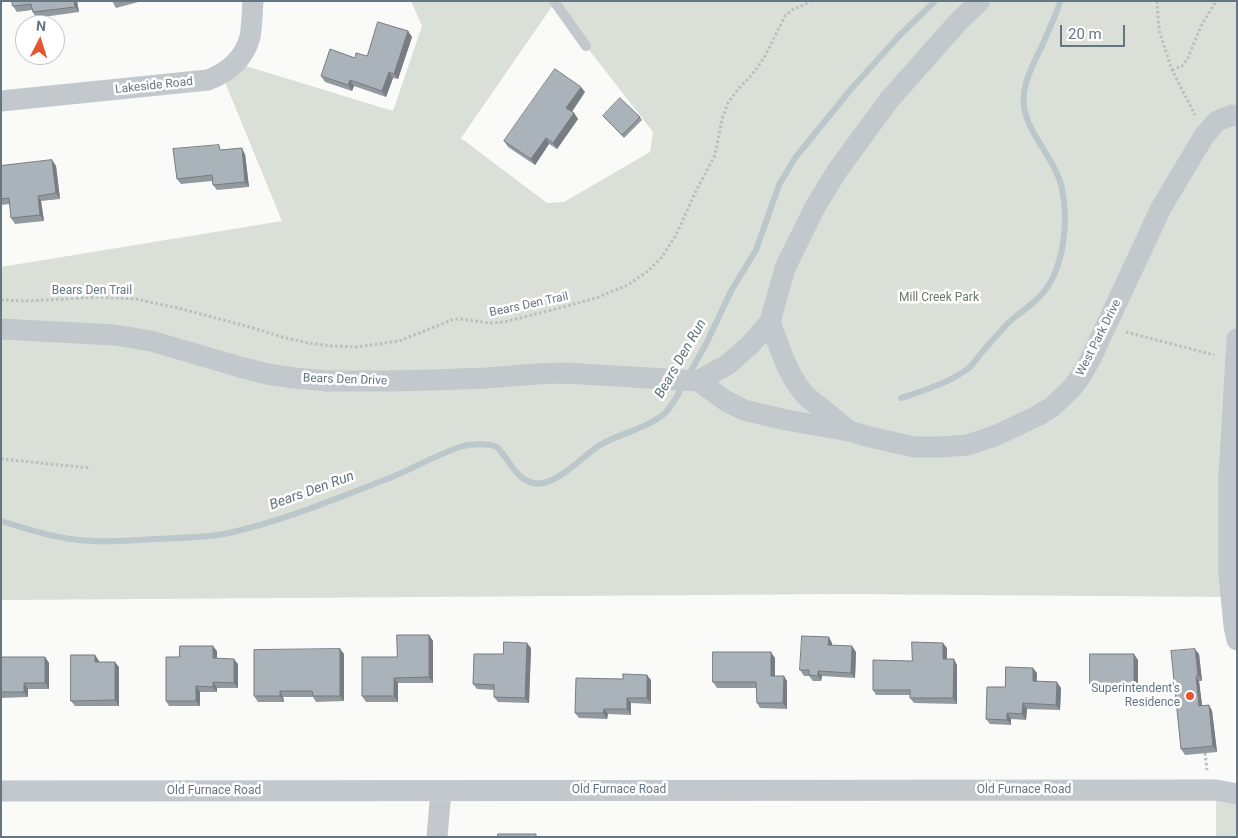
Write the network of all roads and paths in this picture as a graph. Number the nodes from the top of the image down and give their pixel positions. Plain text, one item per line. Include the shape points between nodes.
1 (253, 1) edge
2 (554, 1) edge
3 (812, 1) edge
4 (980, 1) edge
5 (1157, 1) edge
6 (1216, 1) edge
7 (586, 46) dead end
8 (1172, 70) junction
9 (1, 101) edge
10 (1237, 116) edge
11 (1204, 136) junction
12 (1, 300) edge
13 (770, 322) junction
14 (1106, 326) junction
15 (1, 329) edge
16 (1236, 349) edge
17 (696, 381) junction
18 (849, 431) junction
19 (1, 459) edge
20 (91, 468) dead end
21 (1237, 640) edge
22 (441, 790) junction
23 (1, 791) edge
24 (1237, 794) edge
25 (437, 837) edge

1 - 9 street, Lakeside Road via 250,36 243,53 222,75 208,80
2 - 7 lane
3 - 12 path, Bears Den Trail via 784,16 764,58 728,104 715,155 676,236 662,257 628,284 596,298 504,322 489,324 452,320 399,341 357,347 309,343 136,299
4 - 13 street via 888,100 837,171 785,268
5 - 8 path via 1159,30
6 - 8 path via 1188,58 1182,66
8 - 11 path
10 - 11 street, West Park Drive via 1217,120
11 - 14 street, West Park Drive via 1161,208
13 - 17 street via 728,365
13 - 18 street, West Park Drive via 790,374 801,390
14 - 16 path via 1184,348
14 - 18 street, West Park Drive via 1092,358 1072,388 1052,407 995,436 967,445 914,447
15 - 17 street, Bears Den Drive via 115,334 267,374 328,381 433,380 565,373
16 - 21 street via 1229,476 1229,574
17 - 18 street, West Park Drive via 744,410
19 - 20 path
22 - 23 street, Old Furnace Road
22 - 24 street, Old Furnace Road via 1216,790
22 - 25 street

